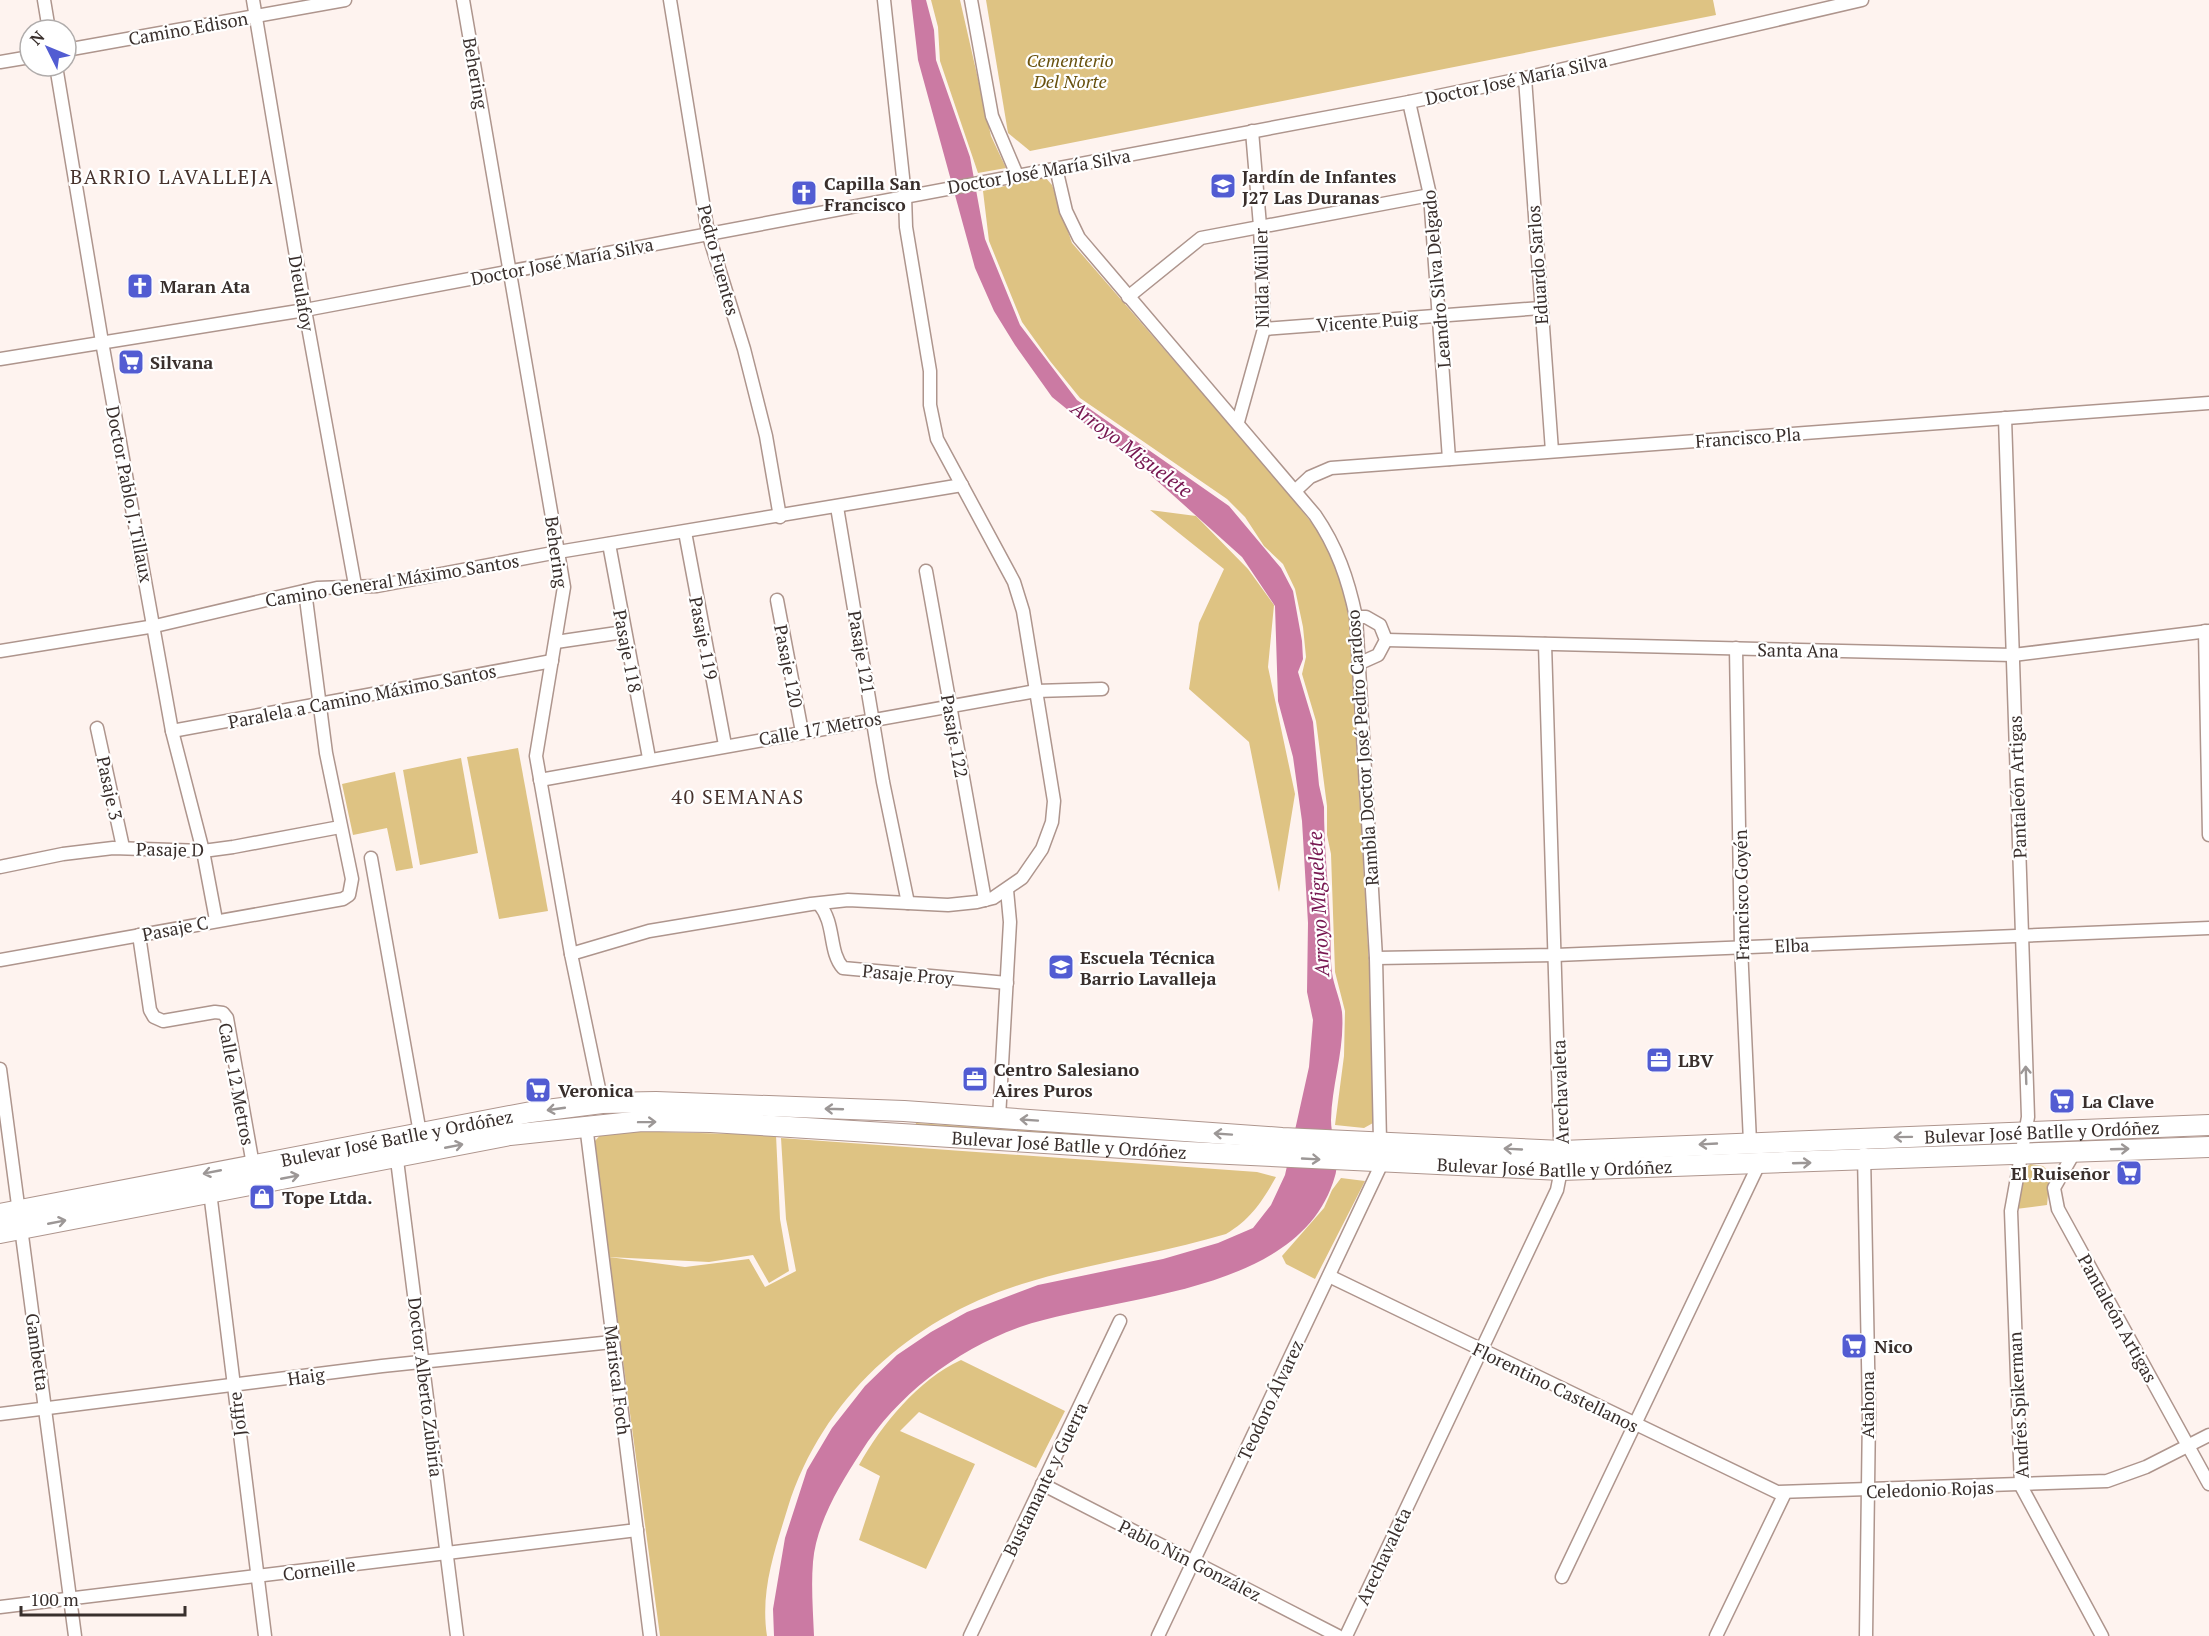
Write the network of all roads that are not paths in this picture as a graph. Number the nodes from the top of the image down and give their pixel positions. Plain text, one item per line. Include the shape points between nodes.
1 (44, 0) edge
2 (253, 0) edge
3 (345, 0) edge
4 (463, 0) edge
5 (669, 0) edge
6 (884, 0) edge
7 (971, 0) edge
8 (1862, 0) edge
9 (256, 16) junction
10 (47, 18) edge
11 (78, 48) edge
12 (18, 59) edge
13 (0, 62) edge
14 (58, 78) edge
15 (1524, 78) junction
16 (1409, 102) junction
17 (1252, 131) junction
18 (1056, 168) junction
19 (1017, 175) junction
20 (1430, 195) junction
21 (905, 196) junction
22 (1260, 226) junction
23 (708, 233) junction
24 (511, 270) junction
25 (1128, 297) junction
26 (1541, 308) junction
27 (305, 310) junction
28 (1440, 316) junction
29 (1264, 329) junction
30 (102, 342) junction
31 (0, 358) edge
32 (2209, 403) edge
33 (2005, 418) junction
34 (1238, 422) junction
35 (1552, 451) junction
36 (1449, 459) junction
37 (962, 485) junction
38 (1295, 490) junction
39 (837, 507) junction
40 (780, 517) junction
41 (685, 532) junction
42 (609, 544) junction
43 (558, 552) junction
44 (926, 571) dead end
45 (355, 585) junction
46 (305, 591) junction
47 (777, 600) dead end
48 (1356, 617) junction
49 (155, 626) junction
50 (2207, 631) edge
51 (624, 632) junction
52 (1386, 640) junction
53 (556, 642) junction
54 (1545, 644) junction
55 (1736, 648) junction
56 (0, 651) edge
57 (2013, 655) junction
58 (552, 661) junction
59 (1358, 664) junction
60 (1101, 689) dead end
61 (1036, 691) junction
62 (319, 703) junction
63 (950, 706) junction
64 (874, 719) junction
65 (97, 728) dead end
66 (172, 731) junction
67 (801, 732) junction
68 (725, 745) junction
69 (649, 758) junction
70 (540, 780) junction
71 (340, 827) junction
72 (2209, 835) edge
73 (123, 847) junction
74 (203, 851) junction
75 (371, 858) dead end
76 (0, 867) edge
77 (1007, 890) junction
78 (985, 900) junction
79 (841, 901) junction
80 (908, 903) junction
81 (819, 904) junction
82 (216, 920) junction
83 (831, 923) junction
84 (2209, 928) edge
85 (139, 934) junction
86 (2021, 936) junction
87 (1741, 947) junction
88 (571, 954) junction
89 (1556, 955) junction
90 (1376, 958) junction
91 (0, 960) edge
92 (1007, 983) junction
93 (0, 1069) edge
94 (602, 1103) junction
95 (904, 1111) junction
96 (999, 1118) junction
97 (586, 1125) junction
98 (2209, 1125) edge
99 (420, 1133) junction
100 (2024, 1133) junction
101 (902, 1134) junction
102 (1863, 1138) junction
103 (1380, 1141) junction
104 (1750, 1142) junction
105 (2209, 1147) edge
106 (395, 1148) junction
107 (1280, 1148) junction
108 (2075, 1151) junction
109 (2020, 1156) junction
110 (1864, 1160) junction
111 (1562, 1161) junction
112 (1382, 1163) junction
113 (1759, 1164) junction
114 (253, 1165) junction
115 (210, 1192) junction
116 (14, 1218) edge
117 (0, 1233) edge
118 (1329, 1276) junction
119 (1120, 1321) dead end
120 (612, 1342) junction
121 (1480, 1350) junction
122 (423, 1362) junction
123 (234, 1386) junction
124 (46, 1409) junction
125 (0, 1414) edge
126 (1634, 1425) junction
127 (2209, 1435) edge
128 (2188, 1446) junction
129 (1042, 1484) junction
130 (2209, 1484) edge
131 (2021, 1486) junction
132 (1866, 1491) junction
133 (1785, 1493) junction
134 (637, 1530) junction
135 (447, 1552) junction
136 (1193, 1562) junction
137 (256, 1577) junction
138 (1562, 1577) dead end
139 (70, 1599) junction
140 (0, 1607) edge
141 (75, 1636) edge
142 (265, 1636) edge
143 (457, 1636) edge
144 (650, 1636) edge
145 (970, 1636) edge
146 (1158, 1636) edge
147 (1338, 1636) edge
148 (1346, 1636) edge
149 (1716, 1636) edge
150 (1866, 1636) edge
151 (2102, 1636) edge

1 - 10 street
2 - 9 street, Dieulafoy
3 - 9 street, Camino Edison
4 - 24 street, Behering
5 - 23 street, Pedro Fuentes
6 - 21 street
7 - 19 street via 992,116
8 - 15 street, Doctor José María Silva
9 - 11 street, Camino Edison
9 - 27 street, Dieulafoy
12 - 13 street
14 - 30 street, Doctor Pablo J. Tillaux
15 - 16 street, Doctor José María Silva
15 - 26 street, Eduardo Sarlos
16 - 17 street, Doctor José María Silva
16 - 20 street, Leandro Silva Delgado
17 - 18 street, Doctor José María Silva
17 - 22 street, Nilda Müller
18 - 19 street, Doctor José María Silva
18 - 25 street, Rambla Doctor José Pedro Cardoso via 1071,225
19 - 21 street, Doctor José María Silva
20 - 22 street
20 - 28 street, Leandro Silva Delgado
21 - 23 street, Doctor José María Silva
21 - 37 street via 906,227 930,371 930,405 937,439
22 - 25 street via 1201,238
22 - 29 street, Nilda Müller
23 - 24 street, Doctor José María Silva
23 - 40 street, Pedro Fuentes via 744,349
24 - 27 street, Doctor José María Silva
24 - 43 street, Behering
25 - 34 street, Rambla Doctor José Pedro Cardoso
26 - 28 street, Vicente Puig
26 - 35 street, Eduardo Sarlos
27 - 30 street, Doctor José María Silva
27 - 45 street, Dieulafoy
28 - 29 street, Vicente Puig
28 - 36 street, Leandro Silva Delgado
29 - 34 street, Nilda Müller
30 - 31 street, Doctor José María Silva
30 - 49 street, Doctor Pablo J. Tillaux
32 - 33 street, Francisco Pla
33 - 35 street, Francisco Pla
33 - 57 street, Pantaleón Artigas
34 - 38 street, Rambla Doctor José Pedro Cardoso
35 - 36 street, Francisco Pla
36 - 38 street, Francisco Pla via 1331,468 1310,477
37 - 39 street, Camino General Máximo Santos
37 - 61 street via 1014,582 1023,611
38 - 48 street, Rambla Doctor José Pedro Cardoso via 1336,551 1351,590
39 - 40 street, Camino General Máximo Santos
39 - 64 street, Pasaje 121
40 - 41 street, Camino General Máximo Santos
41 - 42 street, Camino General Máximo Santos
41 - 68 street, Pasaje 119
42 - 43 street, Camino General Máximo Santos
42 - 51 street, Pasaje 118
43 - 45 street, Camino General Máximo Santos via 377,586
43 - 53 street, Behering via 564,588
44 - 63 street, Pasaje 122
45 - 46 street, Camino General Máximo Santos
46 - 49 street, Camino General Máximo Santos
46 - 62 street
47 - 67 street, Pasaje 120
48 - 52 street via 1366,617 1380,625
48 - 59 street, Rambla Doctor José Pedro Cardoso
49 - 56 street, Camino General Máximo Santos
49 - 66 street, Doctor Pablo J. Tillaux
50 - 57 street, Santa Ana
50 - 72 street
51 - 53 street
51 - 69 street, Pasaje 118
52 - 54 street, Santa Ana
52 - 59 street via 1378,655
53 - 58 street, Behering
54 - 55 street, Santa Ana
54 - 89 street, Arechavaleta
55 - 57 street, Santa Ana
55 - 87 street, Francisco Goyén
57 - 86 street, Pantaleón Artigas
58 - 62 street, Paralela a Camino Máximo Santos
58 - 70 street, Behering via 536,756
59 - 90 street, Rambla Doctor José Pedro Cardoso
60 - 61 street, Calle 17 Metros
61 - 63 street, Calle 17 Metros
61 - 77 street via 1054,801 1052,822 1033,864
62 - 66 street, Paralela a Camino Máximo Santos
62 - 71 street
63 - 64 street, Calle 17 Metros
63 - 78 street, Pasaje 122
64 - 67 street, Calle 17 Metros
64 - 80 street, Pasaje 121
65 - 73 street, Pasaje 3
66 - 74 street, Doctor Pablo J. Tillaux
67 - 68 street, Calle 17 Metros
68 - 69 street, Calle 17 Metros
69 - 70 street, Calle 17 Metros
70 - 88 street, Behering
71 - 74 street, Pasaje D
71 - 82 street, Pasaje C via 352,879 349,895
73 - 74 street, Pasaje D
73 - 76 street, Pasaje D
74 - 82 street, Doctor Pablo J. Tillaux
75 - 99 street
77 - 78 street
77 - 92 street
78 - 80 street via 948,905
79 - 80 street
79 - 81 street
79 - 83 street
81 - 83 street, Pasaje Proy
81 - 88 street via 649,931
82 - 85 street, Pasaje C
83 - 92 street, Pasaje Proy via 836,956 843,968
84 - 86 street, Elba
85 - 91 street, Pasaje C
85 - 114 street, Calle 12 Metros via 154,1017 163,1021 215,1012 227,1018
86 - 87 street, Elba
100 -> 86 street, Pantaleón Artigas via 2028,1117
87 - 89 street, Elba
87 - 104 street, Francisco Goyén
88 - 94 street, Behering
89 - 90 street, Elba
89 - 111 street, Arechavaleta
90 - 103 street, Rambla Doctor José Pedro Cardoso
92 - 96 street
93 - 116 street, Gambetta
95 -> 94 main road, Bulevar José Batlle y Ordóñez
94 -> 99 main road, Bulevar José Batlle y Ordóñez
95 - 96 main road, Bulevar José Batlle y Ordóñez
95 - 101 street
107 -> 96 main road, Bulevar José Batlle y Ordóñez
97 -> 101 main road, Bulevar José Batlle y Ordóñez via 711,1122
106 -> 97 main road, Bulevar José Batlle y Ordóñez
97 - 120 street, Mariscal Foch
98 - 100 main road, Bulevar José Batlle y Ordóñez
99 - 106 main road, Bulevar José Batlle y Ordóñez
100 -> 102 main road, Bulevar José Batlle y Ordóñez
100 - 109 street, Pantaleón Artigas
101 - 107 main road, Bulevar José Batlle y Ordóñez
102 - 104 main road, Bulevar José Batlle y Ordóñez
102 - 110 street, Atahona
103 - 107 main road, Bulevar José Batlle y Ordóñez via 1347,1140
111 -> 103 main road, Bulevar José Batlle y Ordóñez
104 -> 111 main road, Bulevar José Batlle y Ordóñez
108 -> 105 main road, Bulevar José Batlle y Ordóñez
106 - 114 main road, Bulevar José Batlle y Ordóñez
115 -> 106 main road, Bulevar José Batlle y Ordóñez
106 - 122 street, Doctor Alberto Zubiría
107 -> 112 main road, Bulevar José Batlle y Ordóñez via 1345,1161
108 - 109 main road, Bulevar José Batlle y Ordóñez
108 - 128 street, Pantaleón Artigas via 2056,1181 2055,1201
109 - 110 main road, Bulevar José Batlle y Ordóñez
109 - 131 street, Andrés Spikerman via 2011,1226
113 -> 110 main road, Bulevar José Batlle y Ordóñez
110 - 132 street, Atahona via 1869,1413
111 - 112 main road, Bulevar José Batlle y Ordóñez
111 - 113 main road, Bulevar José Batlle y Ordóñez
111 - 121 street, Arechavaleta via 1557,1190
112 - 118 street, Teodoro Álvarez
113 - 126 street
114 -> 116 main road, Bulevar José Batlle y Ordóñez
116 -> 115 main road, Bulevar José Batlle y Ordóñez
115 - 123 street, Joffre
116 - 117 main road, Bulevar José Batlle y Ordóñez
116 - 124 street, Gambetta
118 - 121 street, Florentino Castellanos
118 - 136 street, Teodoro Álvarez
119 - 129 street, Bustamante y Guerra
120 - 122 street, Haig
120 - 134 street, Mariscal Foch
121 - 126 street, Florentino Castellanos
121 - 148 street, Arechavaleta
122 - 123 street, Haig
122 - 135 street, Doctor Alberto Zubiría
123 - 124 street, Haig
123 - 137 street, Joffre
124 - 125 street, Haig
124 - 139 street, Gambetta
126 - 133 street, Florentino Castellanos
126 - 138 street
127 - 128 street, Celedonio Rojas
128 - 130 street, Pantaleón Artigas
128 - 131 street, Celedonio Rojas via 2107,1481
129 - 136 street, Pablo Nin González
129 - 145 street, Bustamante y Guerra
131 - 132 street, Celedonio Rojas
131 - 151 street, Andrés Spikerman
132 - 133 street, Celedonio Rojas
132 - 150 street, Atahona
133 - 149 street
134 - 135 street, Corneille
134 - 144 street, Mariscal Foch
135 - 137 street, Corneille
135 - 143 street, Doctor Alberto Zubiría
136 - 146 street, Teodoro Álvarez
136 - 147 street, Pablo Nin González
137 - 139 street, Corneille
137 - 142 street, Joffre
139 - 140 street, Corneille
139 - 141 street, Gambetta

